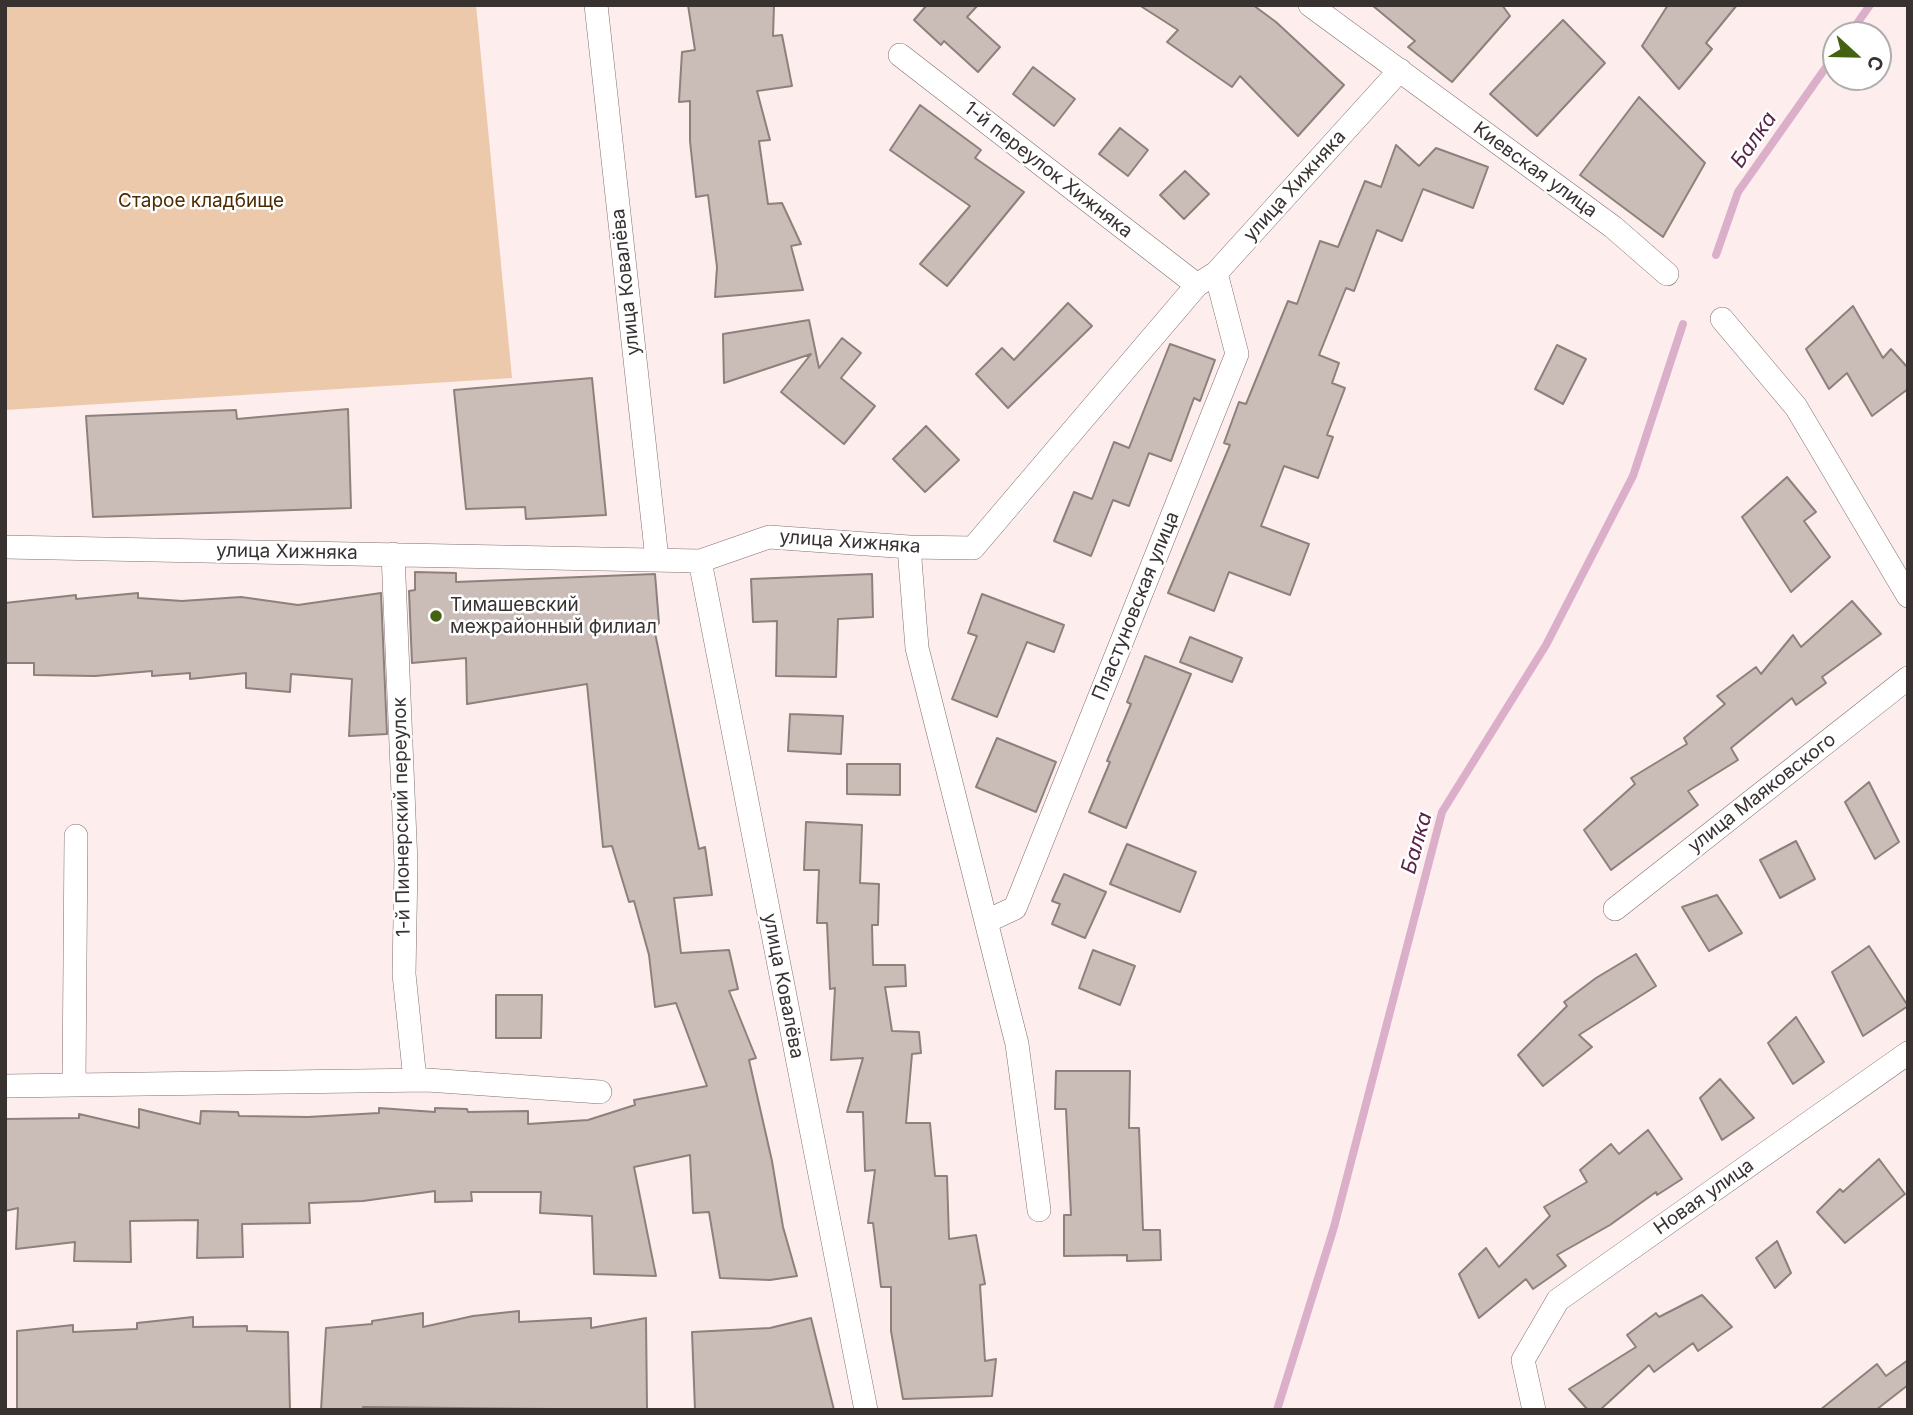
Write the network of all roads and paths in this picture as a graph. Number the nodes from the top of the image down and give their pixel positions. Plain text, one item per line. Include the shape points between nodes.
1 (596, 5) edge
2 (1310, 5) edge
3 (901, 55) dead end
4 (1400, 70) junction
5 (1667, 274) dead end
6 (1206, 279) junction
7 (1721, 319) dead end
8 (5, 547) edge
9 (909, 547) junction
10 (393, 554) junction
11 (657, 559) junction
12 (700, 561) junction
13 (1908, 596) edge
14 (1908, 678) edge
15 (76, 836) dead end
16 (1615, 909) dead end
17 (987, 921) junction
18 (1908, 1053) edge
19 (415, 1080) junction
20 (74, 1084) junction
21 (5, 1086) edge
22 (600, 1092) dead end
23 (1039, 1210) dead end
24 (866, 1410) edge
25 (1534, 1410) edge

1 - 11 street, улица Ковалёва
2 - 4 street, Киевская улица
3 - 6 street, 1-й переулок Хижняка
4 - 5 street, Киевская улица via 1613,227
4 - 6 street, улица Хижняка
6 - 9 street, улица Хижняка via 973,548
6 - 17 street, Пластуновская улица via 1237,354 1015,908
7 - 13 street via 1797,407
8 - 10 street, улица Хижняка
9 - 12 street, улица Хижняка via 769,537
9 - 17 street via 917,648
10 - 11 street, улица Хижняка
10 - 19 street, 1-й Пионерский переулок via 406,863 404,974
11 - 12 street, улица Хижняка
12 - 24 street, улица Ковалёва
14 - 16 street, улица Маяковского
15 - 20 street
17 - 23 street via 1017,1044
18 - 25 street, Новая улица via 1558,1300 1522,1360
19 - 20 street
19 - 22 street
20 - 21 street

